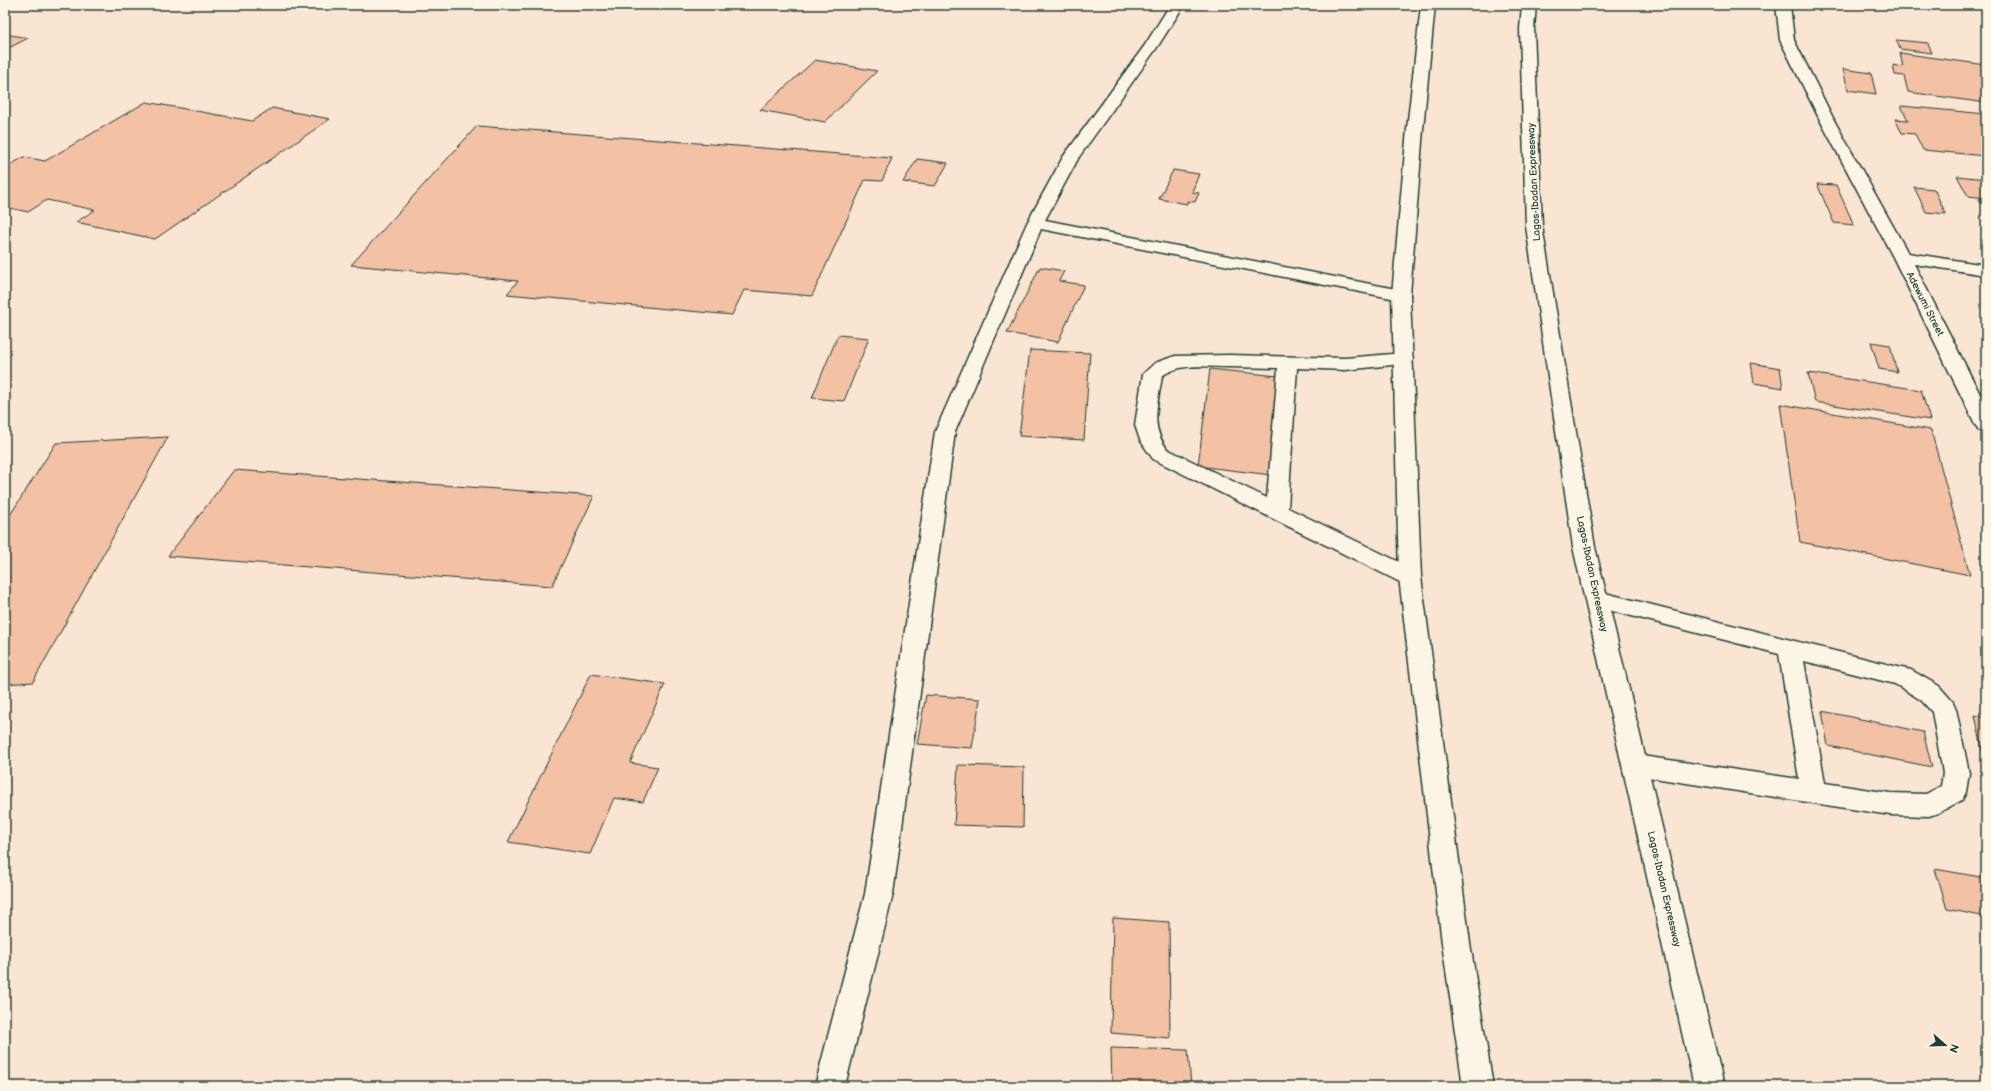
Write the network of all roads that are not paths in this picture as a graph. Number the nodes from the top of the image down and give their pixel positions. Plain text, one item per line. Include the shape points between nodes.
1 (1177, 5) edge
2 (1428, 5) edge
3 (1529, 5) edge
4 (1783, 5) edge
5 (1035, 224) junction
6 (1902, 258) junction
7 (1986, 270) edge
8 (1401, 295) junction
9 (1404, 359) junction
10 (1288, 362) junction
11 (1986, 426) edge
12 (1277, 512) junction
13 (1410, 577) junction
14 (1597, 599) junction
15 (1790, 648) junction
16 (1635, 764) junction
17 (1814, 793) junction
18 (830, 1086) edge
19 (1478, 1086) edge
20 (1709, 1086) edge

1 - 5 main road via 1151,46 1071,157
2 - 8 main road
3 - 14 main road, Lagos-Ibadan Expressway via 1527,29 1534,226 1584,547
4 - 6 main road via 1787,40
5 - 8 main road
5 - 18 main road via 945,432 879,894
6 - 7 main road, Adewumi Street
6 - 11 main road, Adewumi Street
8 - 9 main road
9 - 10 main road via 1345,364
9 - 13 main road
10 - 12 main road
10 - 12 main road via 1175,362 1162,367 1153,374 1145,425 1150,440 1160,454
12 - 13 main road
13 - 19 main road via 1456,943
14 - 15 main road
14 - 16 main road, Lagos-Ibadan Expressway
15 - 17 main road
15 - 17 main road via 1902,677 1930,693 1944,709 1956,773 1953,792 1929,805 1890,804
16 - 17 main road
16 - 20 main road, Lagos-Ibadan Expressway

